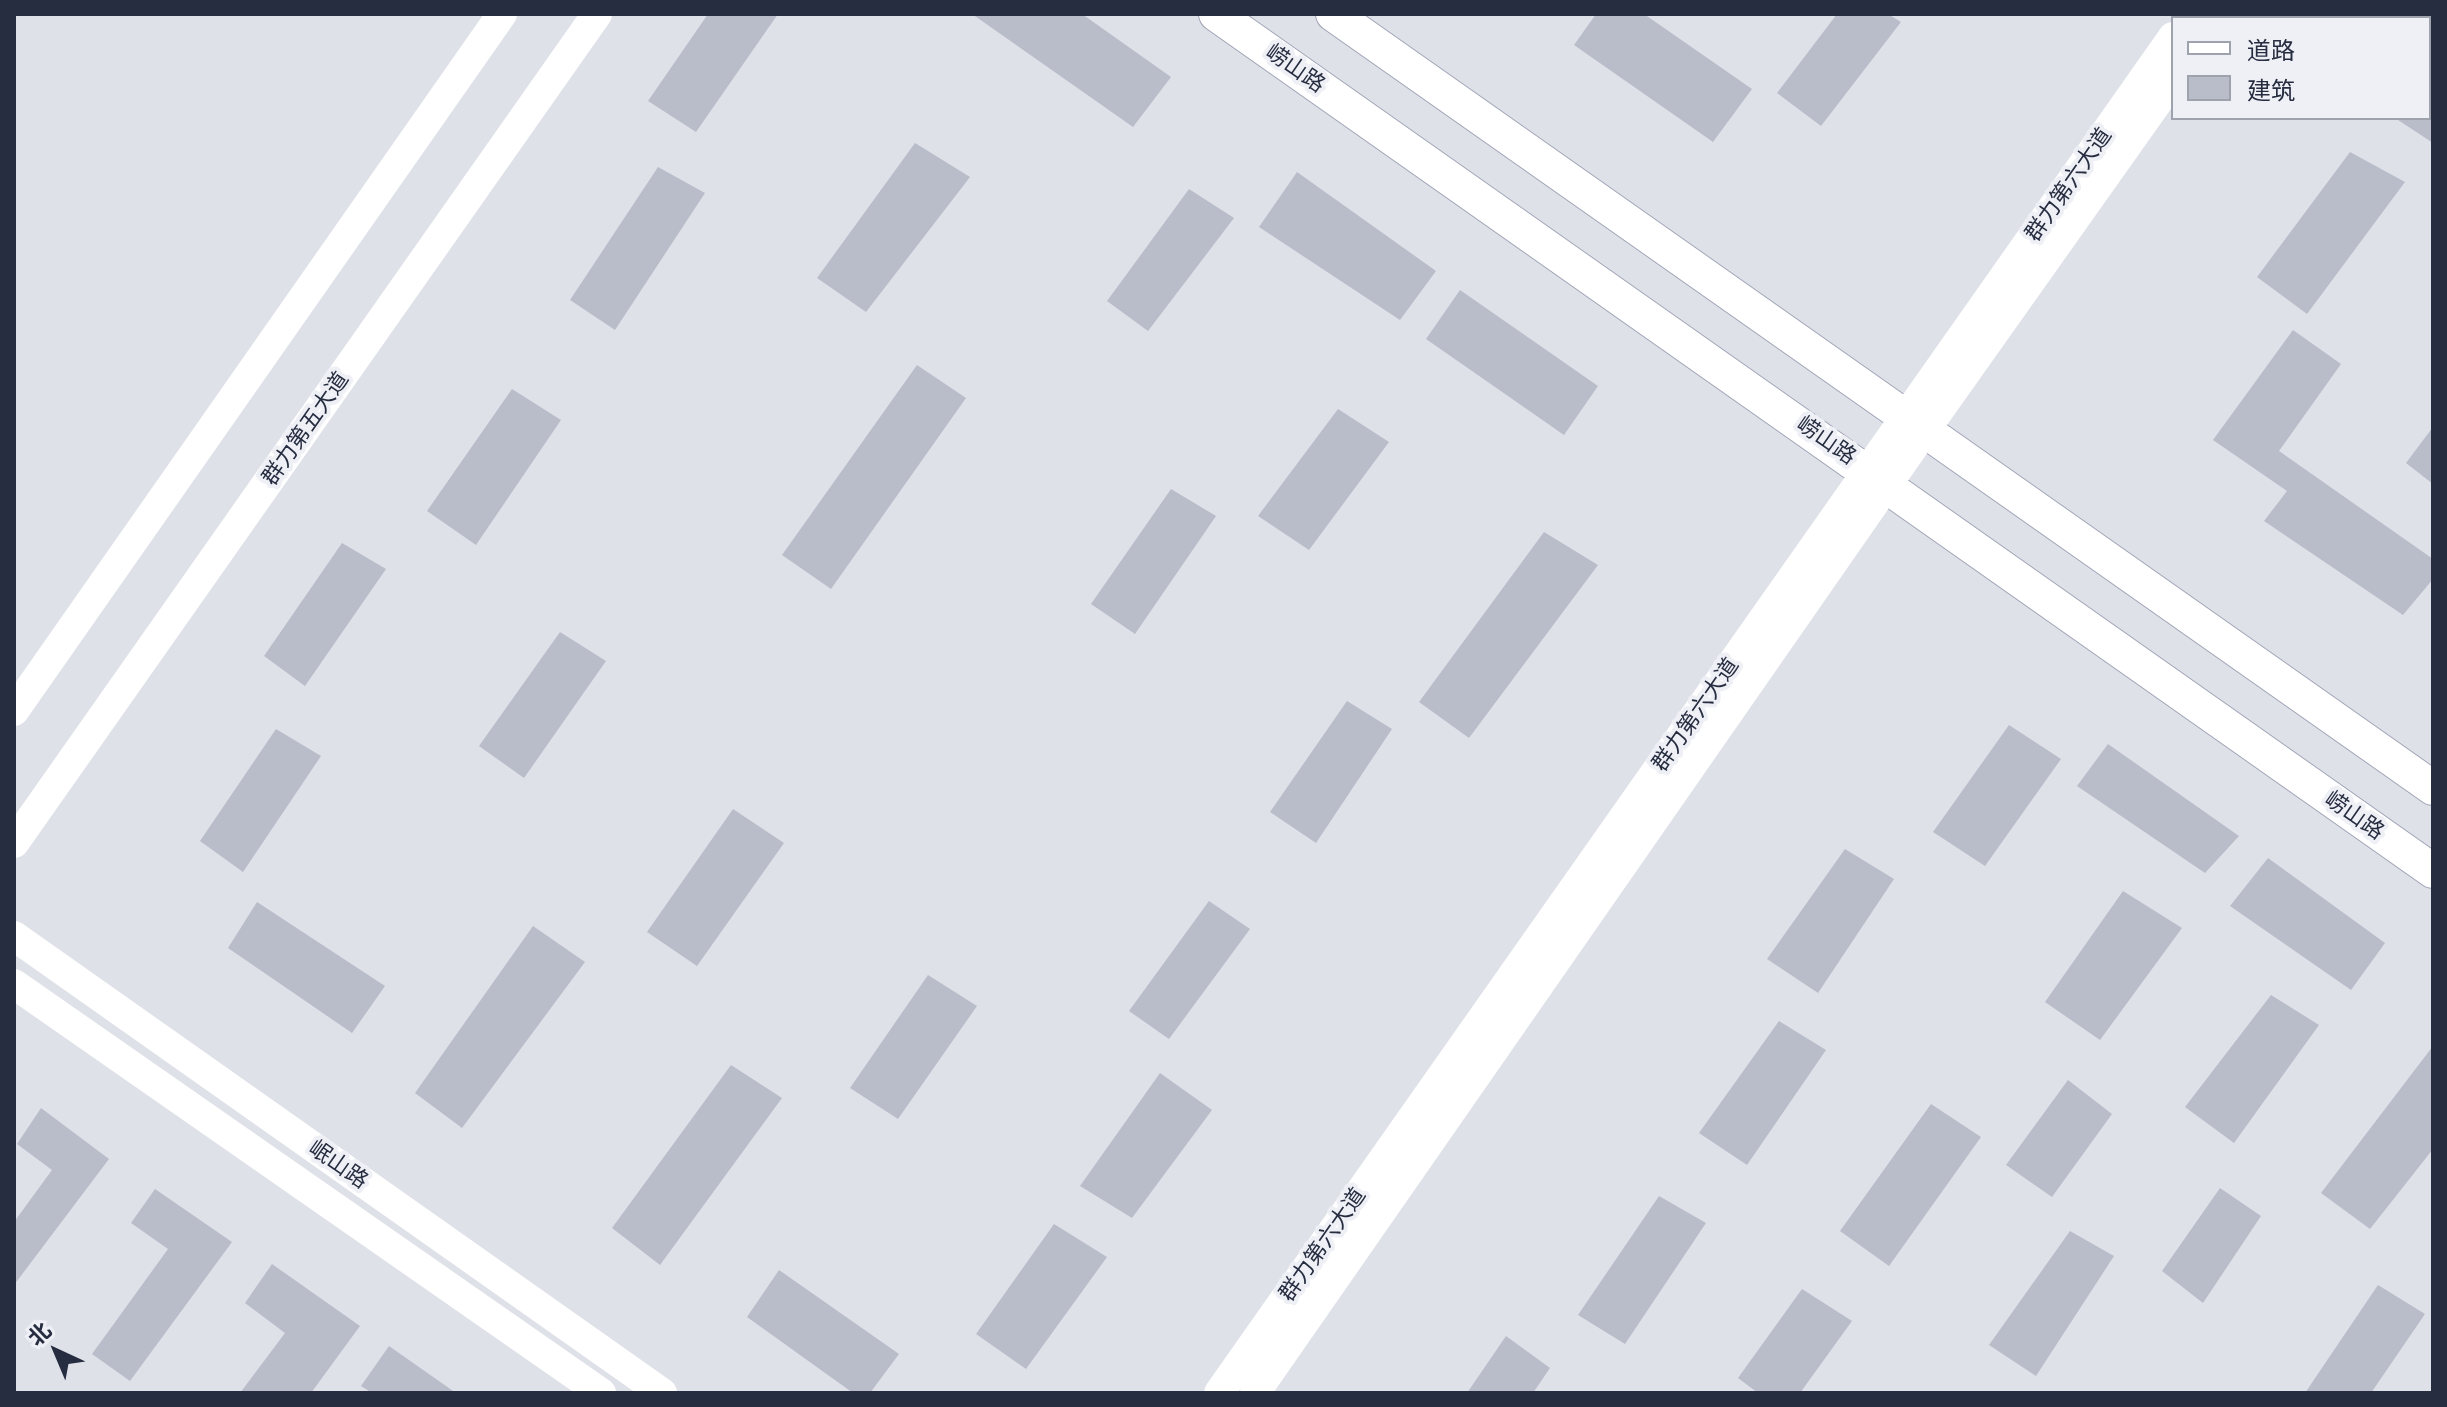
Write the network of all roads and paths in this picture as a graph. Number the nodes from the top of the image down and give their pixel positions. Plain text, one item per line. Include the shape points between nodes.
1 (502, 14) edge
2 (597, 14) edge
3 (1216, 14) edge
4 (1333, 14) edge
5 (2171, 40) edge
6 (2171, 83) edge
7 (1913, 425) junction
8 (1878, 478) junction
9 (14, 711) edge
10 (2433, 788) edge
11 (14, 843) edge
12 (2433, 871) edge
13 (14, 936) edge
14 (14, 984) edge
15 (601, 1393) edge
16 (662, 1393) edge
17 (1219, 1393) edge
18 (1255, 1393) edge

1 - 9 main road
2 - 11 main road, 群力第五大道
3 - 8 main road, 崂山路
4 - 7 main road
5 - 7 main road, 群力第六大道
6 - 7 main road, 群力第六大道
7 - 8 main road, 群力第六大道
7 - 10 main road
8 - 12 main road, 崂山路
8 - 17 main road, 群力第六大道
8 - 18 main road, 群力第六大道
13 - 16 main road, 岷山路
14 - 15 main road, 岷山路

